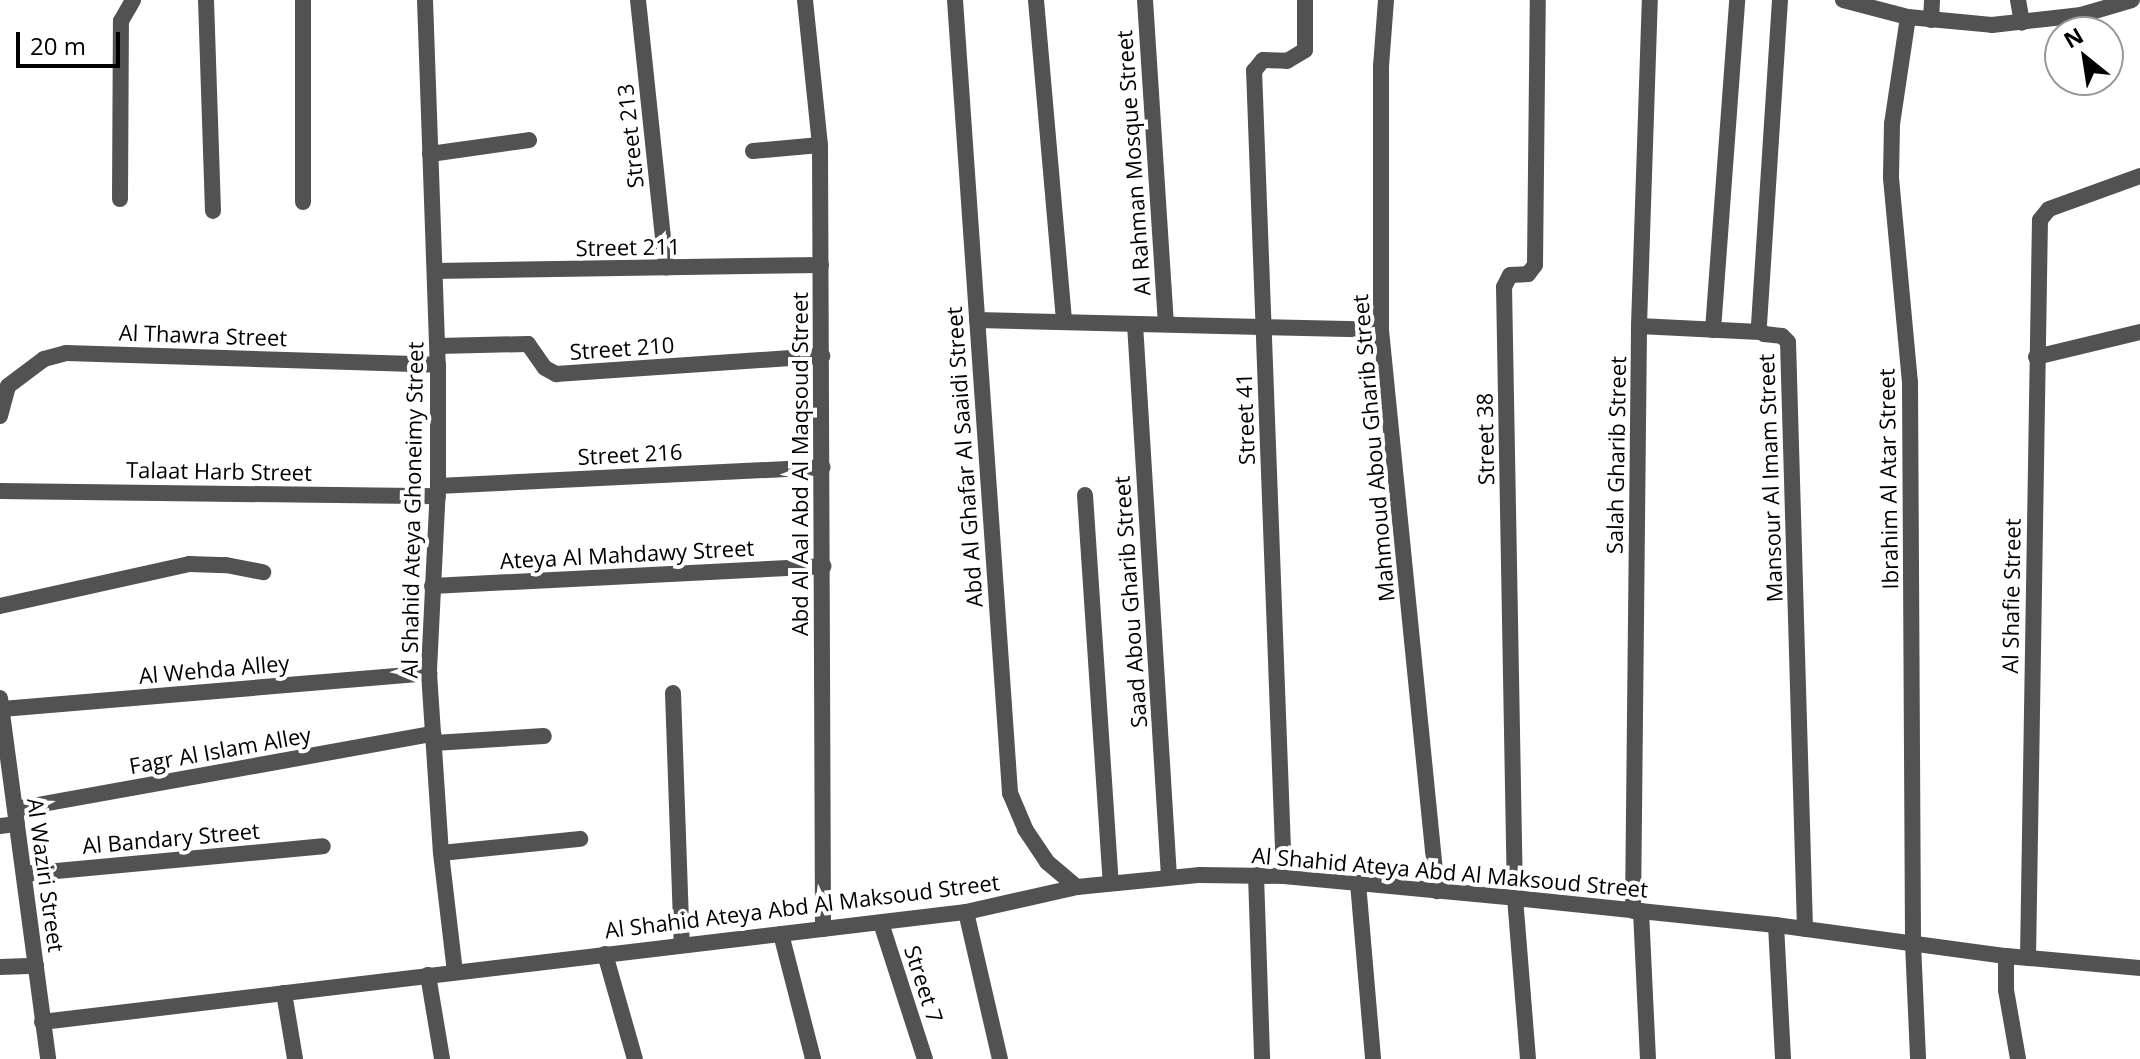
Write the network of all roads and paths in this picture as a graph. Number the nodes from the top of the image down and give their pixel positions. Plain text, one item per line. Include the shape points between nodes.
1 (133, 0) edge
2 (206, 0) edge
3 (303, 0) edge
4 (425, 0) edge
5 (638, 0) edge
6 (805, 0) edge
7 (955, 0) edge
8 (1036, 0) edge
9 (1145, 0) edge
10 (1305, 0) edge
11 (1386, 0) edge
12 (1538, 0) edge
13 (1650, 0) edge
14 (1737, 0) edge
15 (1780, 0) edge
16 (1843, 0) edge
17 (1932, 0) edge
18 (2018, 0) edge
19 (2132, 0) edge
20 (1908, 17) junction
21 (1931, 20) junction
22 (2022, 23) junction
23 (529, 140) dead end
24 (820, 145) junction
25 (753, 151) dead end
26 (430, 154) junction
27 (2140, 176) edge
28 (120, 199) dead end
29 (303, 202) dead end
30 (213, 211) dead end
31 (821, 265) junction
32 (666, 268) junction
33 (435, 271) junction
34 (977, 320) junction
35 (1064, 322) junction
36 (1135, 324) junction
37 (1166, 324) junction
38 (1639, 326) junction
39 (1264, 327) junction
40 (1381, 330) junction
41 (1713, 330) junction
42 (1760, 332) junction
43 (2140, 332) edge
44 (438, 346) junction
45 (822, 356) junction
46 (2036, 357) junction
47 (438, 365) junction
48 (0, 416) edge
49 (823, 467) junction
50 (0, 491) edge
51 (438, 491) junction
52 (1085, 495) dead end
53 (823, 566) junction
54 (263, 572) dead end
55 (432, 586) junction
56 (0, 606) edge
57 (429, 673) junction
58 (673, 693) dead end
59 (1, 703) edge
60 (544, 736) dead end
61 (434, 739) junction
62 (16, 817) junction
63 (0, 826) edge
64 (580, 839) dead end
65 (323, 846) dead end
66 (441, 853) junction
67 (24, 874) junction
68 (1256, 875) junction
69 (1284, 876) junction
70 (1169, 877) junction
71 (1111, 883) junction
72 (1358, 883) junction
73 (1077, 887) junction
74 (1437, 891) junction
75 (1515, 898) junction
76 (1637, 911) junction
77 (966, 912) junction
78 (881, 923) junction
79 (1776, 925) junction
80 (823, 929) junction
81 (1805, 929) junction
82 (781, 934) junction
83 (1913, 943) junction
84 (682, 945) junction
85 (605, 954) junction
86 (2006, 956) junction
87 (2028, 958) junction
88 (36, 966) junction
89 (0, 967) edge
90 (2140, 968) edge
91 (455, 972) junction
92 (428, 975) junction
93 (284, 993) junction
94 (42, 1022) junction
95 (48, 1059) edge
96 (295, 1059) edge
97 (442, 1059) edge
98 (635, 1059) edge
99 (813, 1059) edge
100 (925, 1059) edge
101 (1000, 1059) edge
102 (1262, 1059) edge
103 (1373, 1059) edge
104 (1528, 1059) edge
105 (1648, 1059) edge
106 (1783, 1059) edge
107 (1918, 1059) edge
108 (2018, 1059) edge

1 - 28 street via 121,17
2 - 30 street
3 - 29 street
4 - 26 street, Al Shahid Ateya Ghoneimy Street
5 - 32 street, Street 213
6 - 24 street, Abd Al Aal Abd Al Maqsoud Street
7 - 34 street, Abd Al Ghafar Al Saaidi Street
8 - 35 street
9 - 37 street, Al Rahman Mosque Street
10 - 39 street, Street 41 via 1305,50 1287,61 1263,60 1254,71
11 - 40 street, Mahmoud Abou Gharib Street
12 - 75 street, Street 38 via 1535,265 1528,274 1510,275 1504,287
13 - 38 street, Salah Gharib Street
14 - 41 street
15 - 42 street, Mansour Al Imam Street
16 - 20 street
17 - 21 street
18 - 22 street
19 - 22 street via 2081,15
20 - 21 street
20 - 83 street, Ibrahim Al Atar Street via 1893,110 1891,178 1910,382
21 - 22 street
23 - 26 street
24 - 25 street
24 - 31 street, Abd Al Aal Abd Al Maqsoud Street
26 - 33 street, Al Shahid Ateya Ghoneimy Street
27 - 46 street, Al Shafie Street via 2049,209 2040,220
31 - 32 street, Street 211
31 - 45 street, Abd Al Aal Abd Al Maqsoud Street
32 - 33 street, Street 211
33 - 44 street, Al Shahid Ateya Ghoneimy Street
34 - 35 street
34 - 73 street, Abd Al Ghafar Al Saaidi Street via 1010,793 1047,862
35 - 36 street
36 - 37 street
36 - 70 street, Saad Abou Gharib Street
37 - 39 street
38 - 41 street
38 - 76 street, Salah Gharib Street
39 - 40 street
39 - 69 street, Street 41
40 - 74 street, Mahmoud Abou Gharib Street
41 - 42 street
42 - 81 street, Mansour Al Imam Street via 1788,342
43 - 46 street
44 - 45 street, Street 210 via 528,344 556,374
44 - 47 street, Al Shahid Ateya Ghoneimy Street
45 - 49 street, Abd Al Aal Abd Al Maqsoud Street
46 - 87 street, Al Shafie Street
47 - 48 street, Al Thawra Street via 66,353 44,359 8,386
47 - 51 street, Al Shahid Ateya Ghoneimy Street
49 - 51 street, Street 216
49 - 53 street, Abd Al Aal Abd Al Maqsoud Street
50 - 51 street, Talaat Harb Street
51 - 55 street, Al Shahid Ateya Ghoneimy Street
52 - 71 street
53 - 55 street, Ateya Al Mahdawy Street
53 - 80 street, Abd Al Aal Abd Al Maqsoud Street
54 - 56 street via 189,564
55 - 57 street, Al Shahid Ateya Ghoneimy Street
57 - 59 street, Al Wehda Alley
57 - 61 street, Al Shahid Ateya Ghoneimy Street
58 - 84 street
59 - 62 street, Al Waziri Street
60 - 61 street, Fagr Al Islam Alley
61 - 62 street, Fagr Al Islam Alley
61 - 66 street, Al Shahid Ateya Ghoneimy Street
62 - 63 street, Fagr Al Islam Alley
62 - 67 street, Al Waziri Street
64 - 66 street
65 - 67 street, Al Bandary Street
66 - 91 street, Al Shahid Ateya Ghoneimy Street
67 - 88 street, Al Waziri Street
68 - 69 street, Al Shahid Ateya Abd Al Maksoud Street
68 - 70 street, Al Shahid Ateya Abd Al Maksoud Street
68 - 102 street
69 - 72 street, Al Shahid Ateya Abd Al Maksoud Street
70 - 71 street, Al Shahid Ateya Abd Al Maksoud Street
71 - 73 street, Al Shahid Ateya Abd Al Maksoud Street
72 - 74 street, Al Shahid Ateya Abd Al Maksoud Street
72 - 103 street
73 - 77 street, Al Shahid Ateya Abd Al Maksoud Street
74 - 75 street, Al Shahid Ateya Abd Al Maksoud Street
75 - 76 street, Al Shahid Ateya Abd Al Maksoud Street
75 - 104 street
76 - 79 street, Al Shahid Ateya Abd Al Maksoud Street
76 - 105 street, Salah Gharib Street
77 - 78 street, Al Shahid Ateya Abd Al Maksoud Street
77 - 101 street
78 - 80 street, Al Shahid Ateya Abd Al Maksoud Street
78 - 100 street, Street 7
79 - 81 street, Al Shahid Ateya Abd Al Maksoud Street
79 - 106 street
80 - 82 street, Al Shahid Ateya Abd Al Maksoud Street
81 - 83 street, Al Shahid Ateya Abd Al Maksoud Street
82 - 84 street, Al Shahid Ateya Abd Al Maksoud Street
82 - 99 street
83 - 86 street, Al Shahid Ateya Abd Al Maksoud Street
83 - 107 street, Ibrahim Al Atar Street
84 - 85 street, Al Shahid Ateya Abd Al Maksoud Street
85 - 91 street, Al Shahid Ateya Abd Al Maksoud Street
85 - 98 street
86 - 87 street, Al Shahid Ateya Abd Al Maksoud Street
86 - 108 street
87 - 90 street, Al Shahid Ateya Abd Al Maksoud Street
88 - 89 street
88 - 94 street, Al Waziri Street
91 - 92 street, Al Shahid Ateya Abd Al Maksoud Street
92 - 93 street, Al Shahid Ateya Abd Al Maksoud Street
92 - 97 street
93 - 94 street, Al Shahid Ateya Abd Al Maksoud Street
93 - 96 street
94 - 95 street, Al Waziri Street

